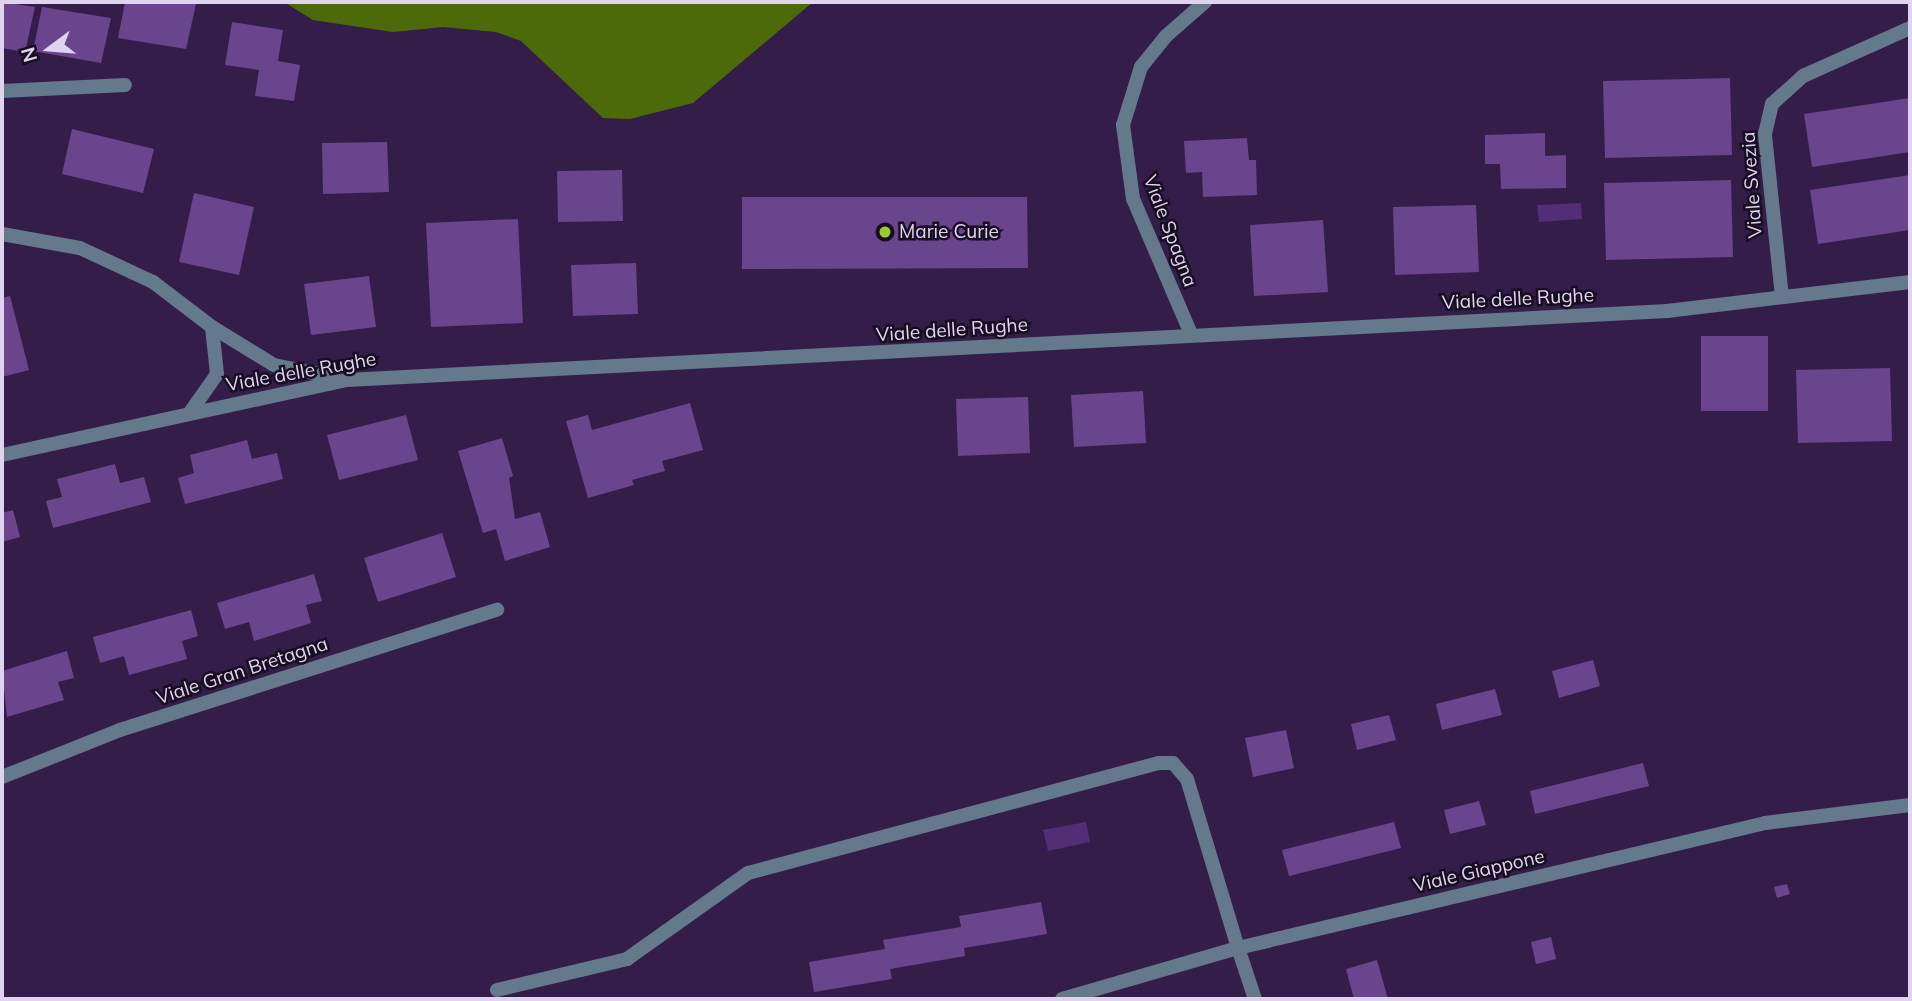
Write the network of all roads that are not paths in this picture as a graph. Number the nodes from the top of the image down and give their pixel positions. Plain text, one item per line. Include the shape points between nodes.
1 (1205, 2) edge
2 (1910, 28) edge
3 (125, 85) dead end
4 (2, 91) edge
5 (2, 234) edge
6 (1910, 282) edge
7 (1782, 297) junction
8 (212, 327) junction
9 (1191, 334) junction
10 (347, 380) junction
11 (191, 411) junction
12 (2, 455) edge
13 (497, 610) dead end
14 (2, 777) edge
15 (1910, 804) edge
16 (1238, 948) junction
17 (497, 990) dead end
18 (1062, 999) edge
19 (1255, 999) edge

1 - 9 street, Viale Spagna via 1166,36 1142,67 1123,125 1133,198
2 - 7 street, Viale Svezia via 1803,76 1772,104 1765,134
3 - 4 street
5 - 8 street via 80,248 153,282
6 - 7 street, Viale delle Rughe
7 - 9 street, Viale delle Rughe via 1667,311
8 - 10 street via 274,365
8 - 11 street via 217,373
9 - 10 street, Viale delle Rughe via 691,365
10 - 11 street, Viale delle Rughe
11 - 12 street, Viale delle Rughe
13 - 14 street, Viale Gran Bretagna via 120,730
15 - 16 street, Viale Giappone via 1765,822
16 - 17 street via 1187,779 1173,763 1159,762 748,873 627,959
16 - 18 street, Viale Giappone
16 - 19 street

